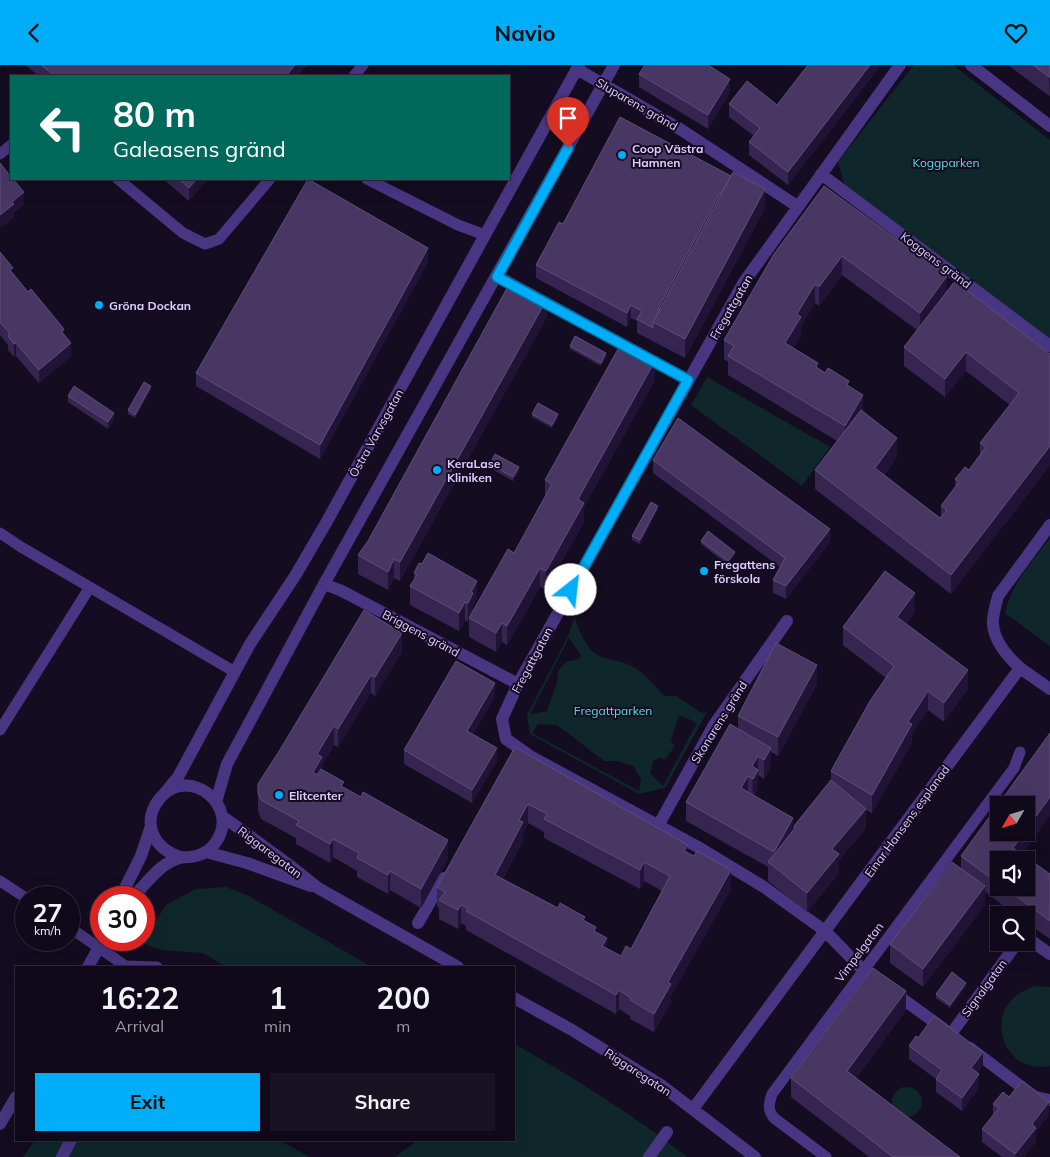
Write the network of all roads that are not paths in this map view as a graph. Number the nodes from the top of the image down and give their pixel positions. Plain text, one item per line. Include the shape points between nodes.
1 (363, 65) edge
2 (614, 65) edge
3 (900, 65) edge
4 (970, 65) edge
5 (578, 67) edge
6 (355, 75) edge
7 (604, 84) junction
8 (1050, 126) edge
9 (821, 174) junction
10 (119, 180) edge
11 (269, 180) edge
12 (369, 180) edge
13 (797, 206) junction
14 (485, 235) junction
15 (497, 277) junction
16 (1050, 346) edge
17 (688, 380) junction
18 (1050, 525) edge
19 (0, 533) edge
20 (324, 584) junction
21 (90, 587) junction
22 (786, 621) dead end
23 (1020, 668) junction
24 (235, 671) junction
25 (518, 684) junction
26 (1050, 689) edge
27 (0, 730) edge
28 (1020, 752) dead end
29 (163, 795) junction
30 (216, 802) junction
31 (222, 816) junction
32 (151, 826) junction
33 (658, 826) junction
34 (206, 852) junction
35 (180, 857) junction
36 (452, 865) edge
37 (0, 881) edge
38 (126, 886) edge
39 (144, 886) edge
40 (318, 888) junction
41 (15, 891) edge
42 (418, 923) dead end
43 (825, 931) junction
44 (1035, 943) edge
45 (97, 951) edge
46 (109, 951) edge
47 (1011, 951) edge
48 (1050, 954) edge
49 (449, 965) edge
50 (89, 966) edge
51 (125, 966) edge
52 (863, 970) junction
53 (515, 999) edge
54 (951, 1035) junction
55 (15, 1099) edge
56 (1050, 1100) edge
57 (693, 1109) junction
58 (0, 1124) edge
59 (667, 1132) dead end
60 (70, 1141) edge
61 (62, 1157) edge
62 (649, 1157) edge
63 (756, 1157) edge
64 (826, 1157) edge

1 - 6 lane
2 - 7 street
3 - 9 street, Fregattgatan
4 - 8 street
5 - 7 street, Sluparens gränd
5 - 14 street, Östra Varvsgatan
7 - 13 street, Sluparens gränd via 680,129
7 - 15 street
9 - 13 street, Fregattgatan
9 - 16 street, Koggens gränd
10 - 11 lane via 183,233 205,244 219,239
12 - 14 lane via 458,225
13 - 17 street, Fregattgatan via 744,282
14 - 24 street, Östra Varvsgatan via 326,523
15 - 17 street
15 - 20 street
17 - 25 street, Fregattgatan
18 - 23 street via 998,596 995,608 992,624 997,639
19 - 21 lane
20 - 25 street, Briggens gränd
20 - 30 street via 227,764
21 - 24 lane
21 - 27 lane
22 - 33 street, Skonarens gränd via 714,725
23 - 26 street
23 - 43 street, Einar Hansens esplanad
24 - 29 street, Östra Varvsgatan via 178,777
25 - 33 street, Fregattgatan via 502,719 506,739 517,752
28 - 52 lane, Vimpelgatan via 1014,768
29 - 30 street via 185,786 197,787
29 - 32 street via 156,804
30 - 31 street
31 - 34 street via 220,835
31 - 40 street, Riggaregatan
32 - 35 street via 160,846
32 - 38 street
33 - 43 street, Fregattgatan via 764,887
34 - 35 street
34 - 40 street, Riggaregatan
35 - 39 street via 162,867
36 - 42 street
37 - 41 lane
40 - 49 street, Riggaregatan
43 - 52 street, Fregattgatan
43 - 57 street, Einar Hansens esplanad
44 - 48 street
45 - 50 street
46 - 51 lane
47 - 54 street, Signalgatan
52 - 54 street
52 - 64 lane, Vimpelgatan via 776,1087 769,1105 769,1112 774,1118
53 - 57 street, Riggaregatan via 661,1085
54 - 56 street via 1035,1097
55 - 58 street
57 - 63 street, Riggaregatan
59 - 62 street
60 - 61 street

